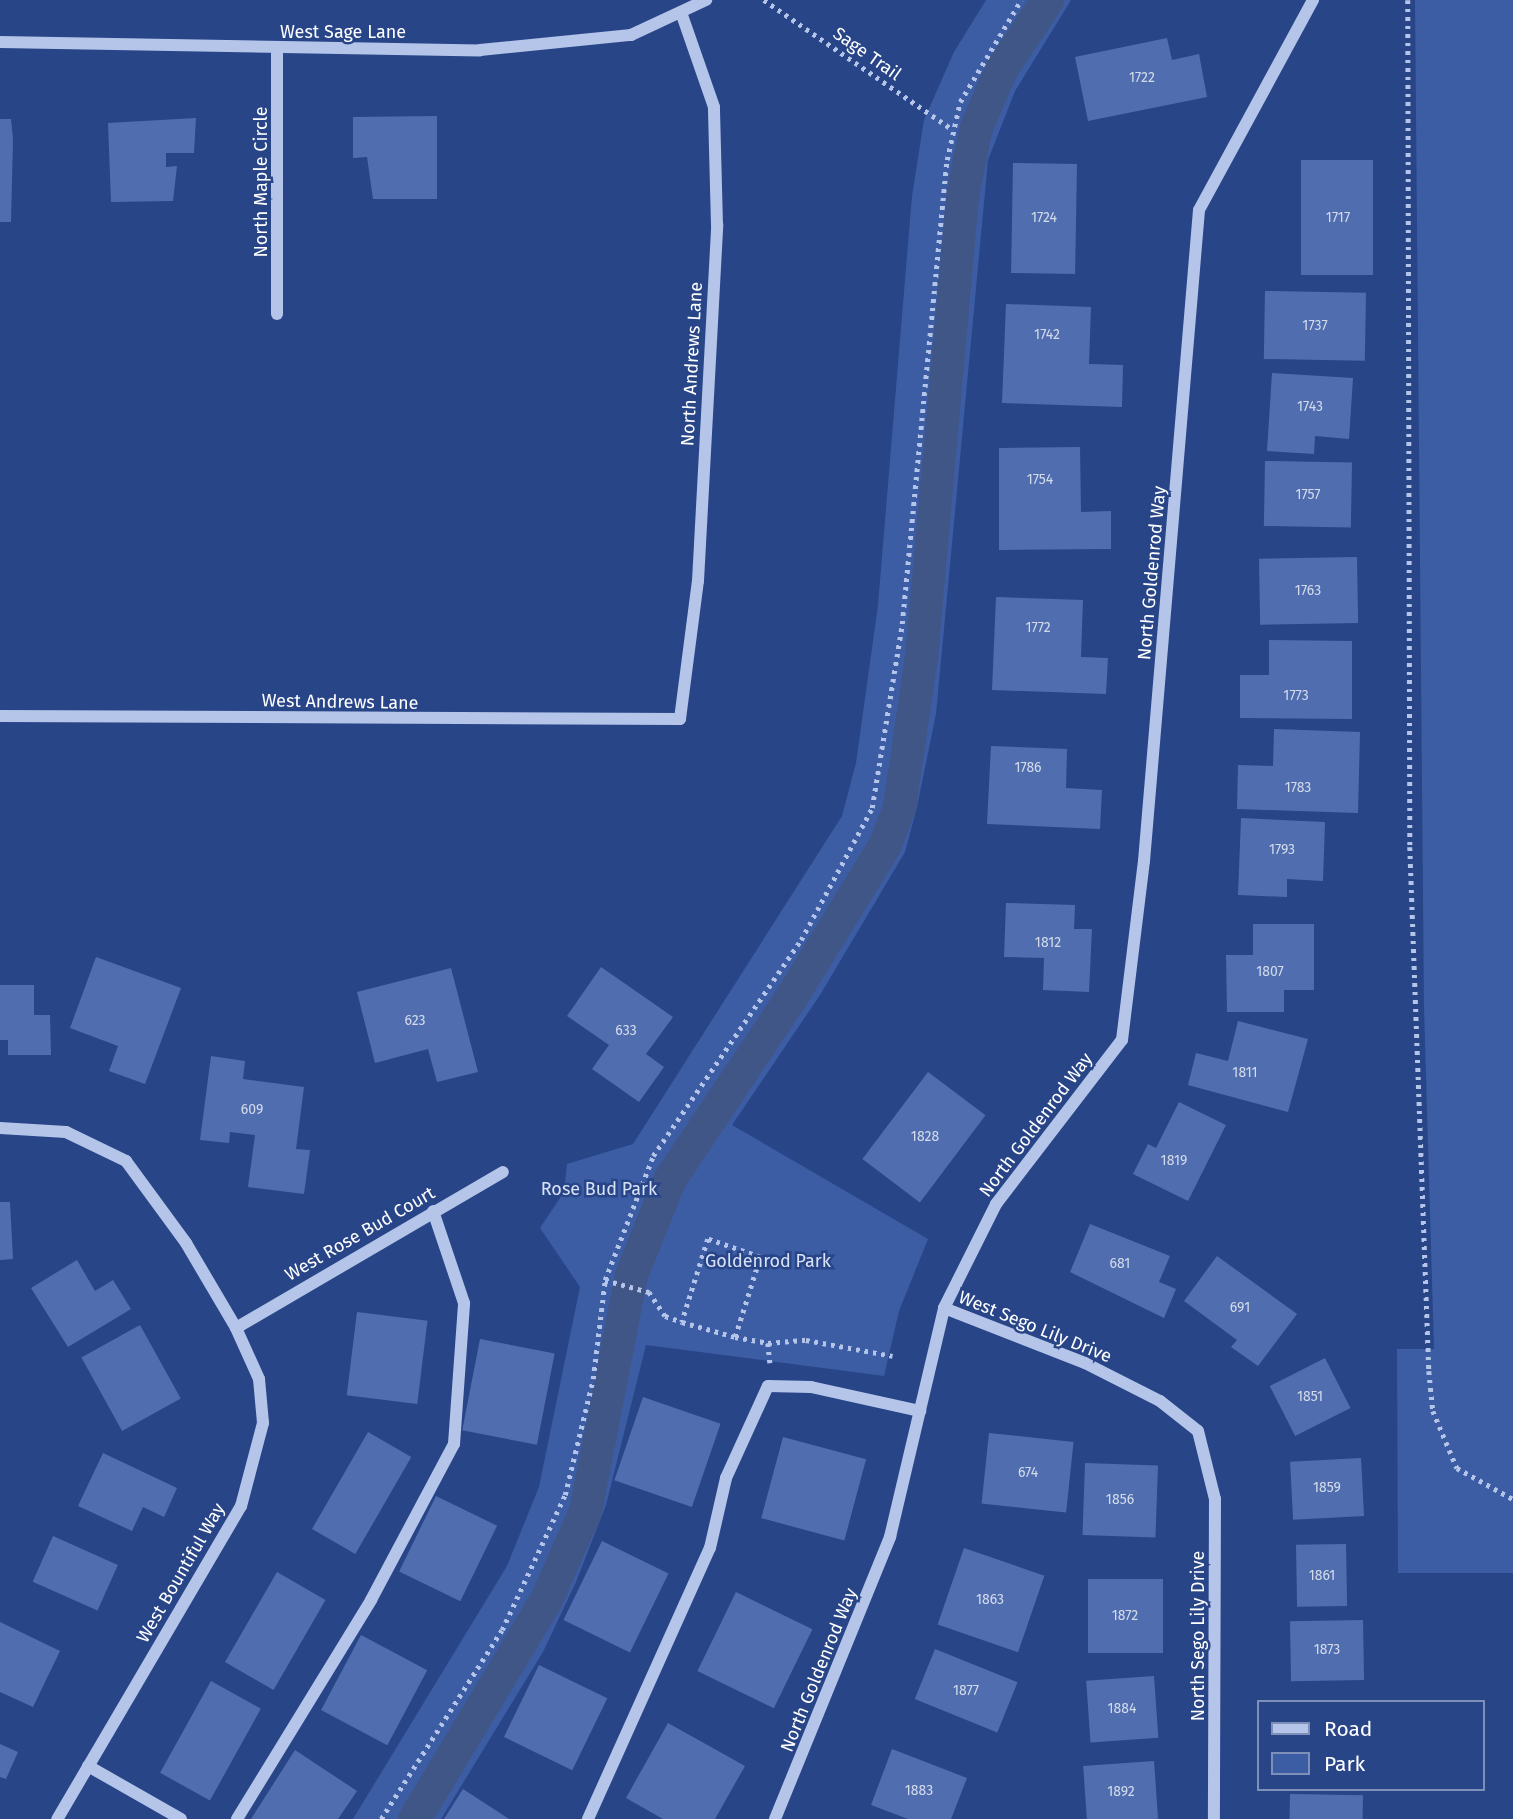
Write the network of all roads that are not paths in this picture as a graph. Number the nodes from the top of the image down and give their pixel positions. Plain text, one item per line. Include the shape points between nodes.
1 (706, 0) edge
2 (1312, 0) edge
3 (682, 15) junction
4 (0, 42) edge
5 (278, 50) junction
6 (278, 314) dead end
7 (0, 716) edge
8 (680, 719) joint
9 (0, 1128) edge
10 (503, 1172) dead end
11 (433, 1212) junction
12 (944, 1308) junction
13 (236, 1328) junction
14 (920, 1411) junction
15 (1206, 1453) joint
16 (88, 1766) junction
17 (57, 1819) edge
18 (181, 1819) edge
19 (237, 1819) edge
20 (588, 1819) edge
21 (775, 1819) edge
22 (1214, 1819) edge

1 - 3 street, West Sage Lane
2 - 12 street, North Goldenrod Way via 1199,211 1152,769 1122,1040 996,1204
3 - 5 street, West Sage Lane via 631,35 575,43 480,50
3 - 8 street, North Andrews Lane via 714,107 717,225 698,582
4 - 5 street, West Sage Lane
5 - 6 street, North Maple Circle
7 - 8 street, West Andrews Lane
9 - 13 street, West Bountiful Way via 66,1132 126,1161 186,1243
10 - 11 street, West Rose Bud Court
11 - 13 street, West Rose Bud Court
11 - 19 street via 464,1303 454,1444 370,1600
12 - 14 street, North Goldenrod Way
12 - 15 street, West Sego Lily Drive via 1086,1363 1160,1401 1185,1417
13 - 16 street, West Bountiful Way via 259,1379 263,1423 241,1506
14 - 20 street via 850,1393 768,1386 726,1478 710,1548
14 - 21 street, North Goldenrod Way via 890,1538
15 - 22 street, North Sego Lily Drive via 1215,1499
16 - 17 street, West Bountiful Way
16 - 18 street

